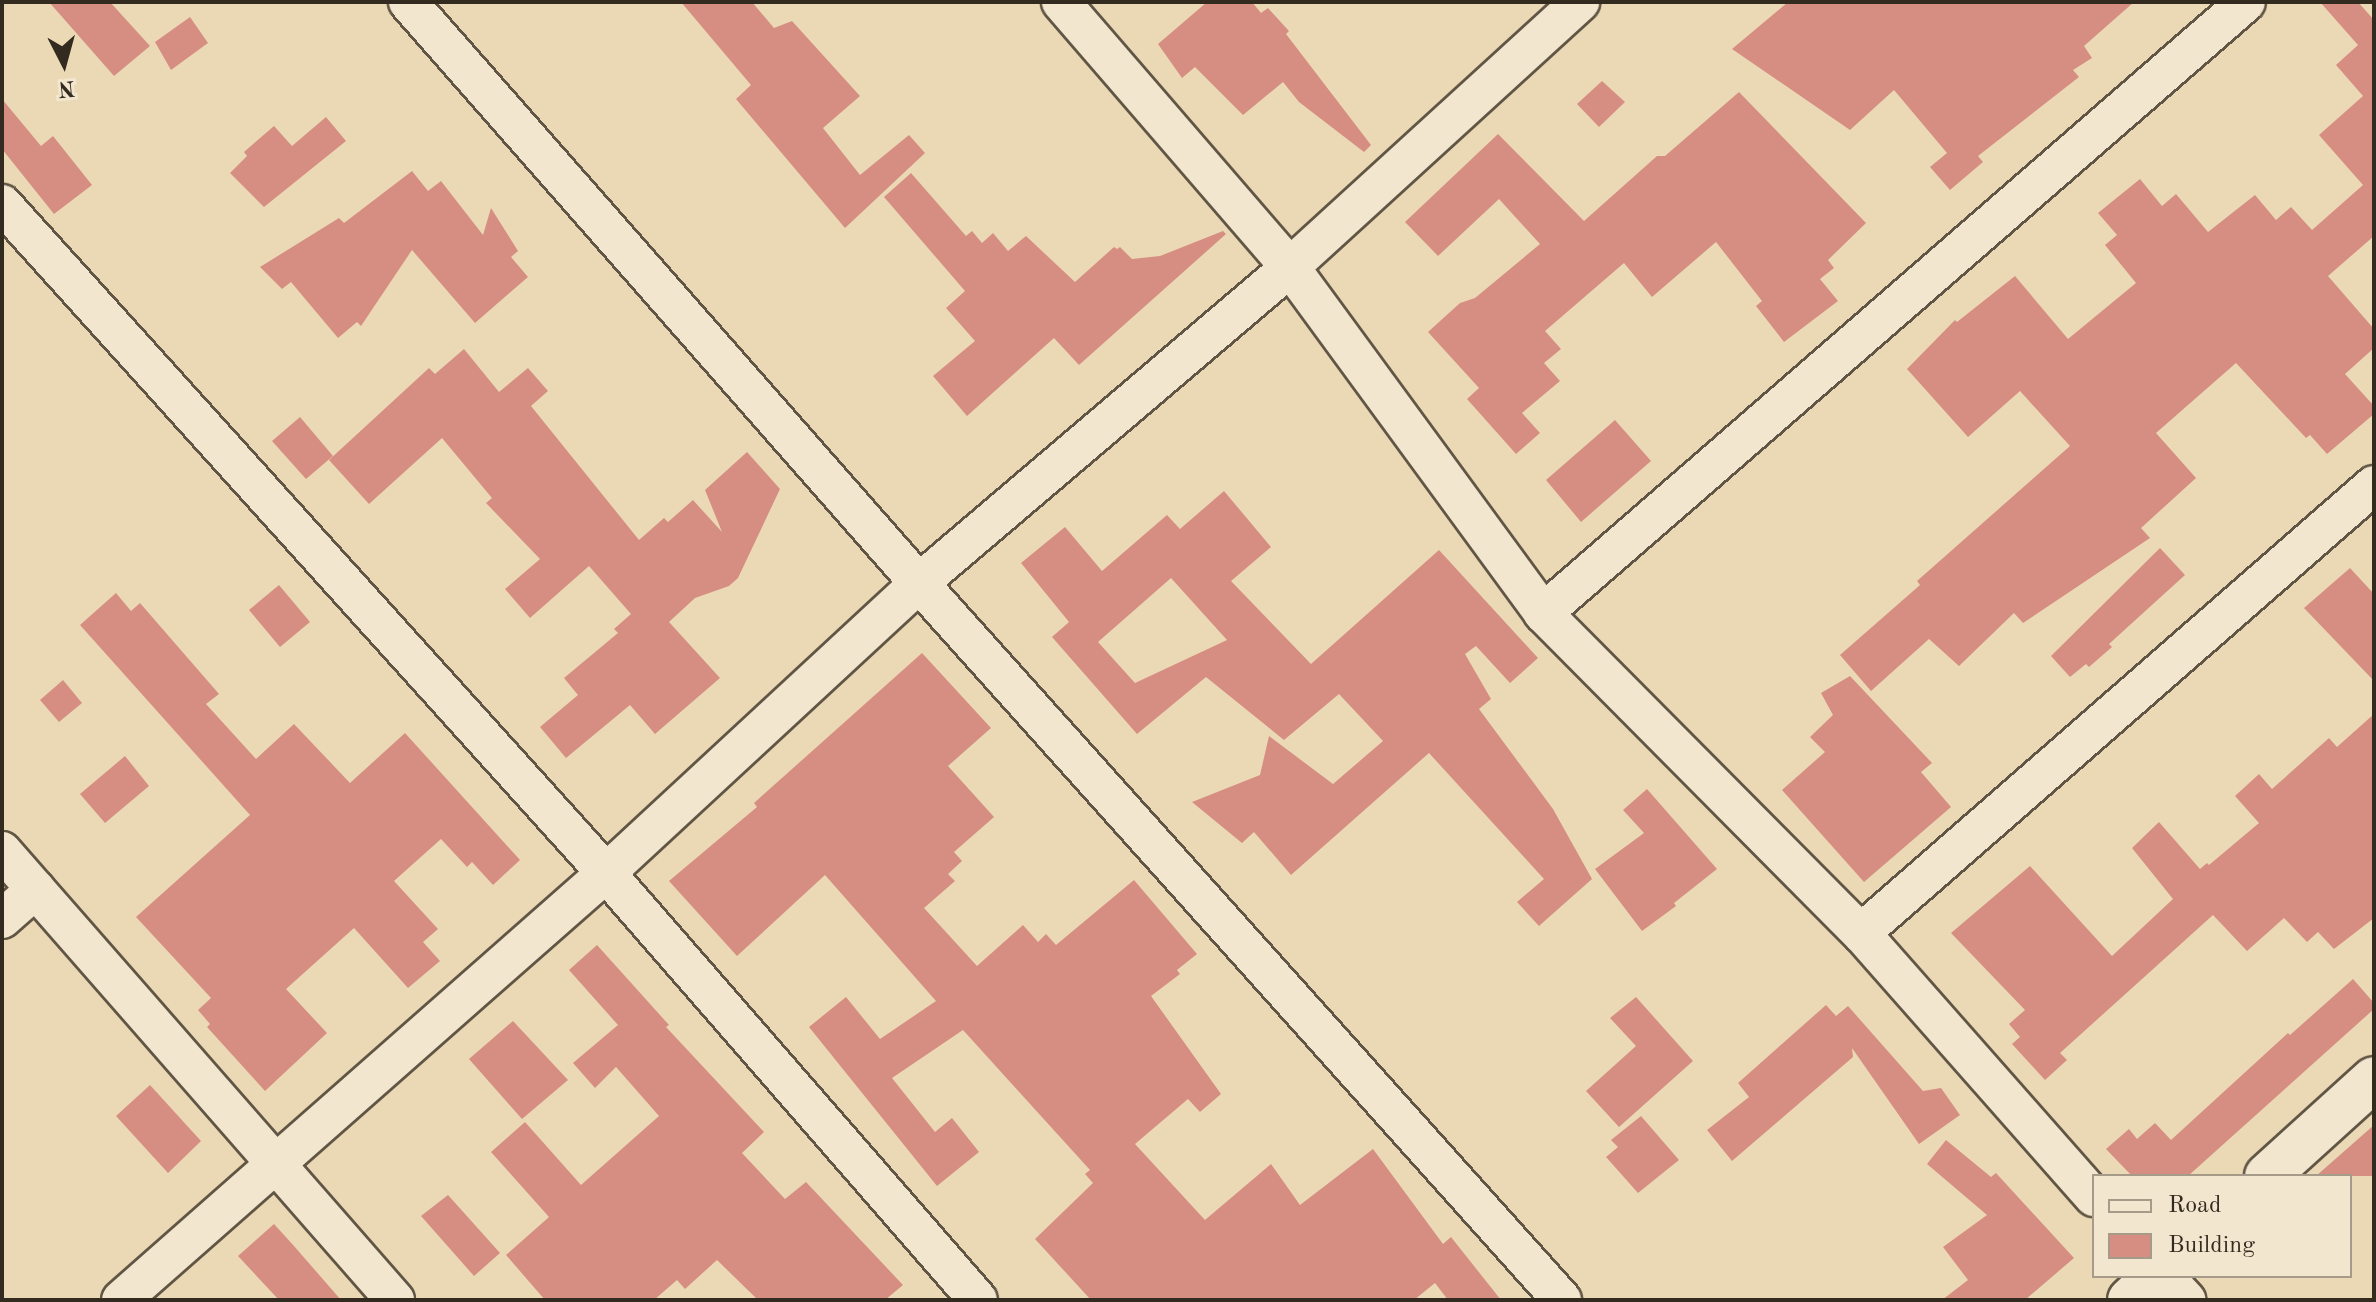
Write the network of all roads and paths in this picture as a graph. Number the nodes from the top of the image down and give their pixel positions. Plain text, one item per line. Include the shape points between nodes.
1 (408, 2) edge
2 (1061, 2) edge
3 (1580, 2) edge
4 (2246, 2) edge
5 (2, 204) edge
6 (1290, 267) junction
7 (2374, 485) edge
8 (919, 583) junction
9 (1543, 613) junction
10 (2, 851) edge
11 (606, 873) junction
12 (36, 889) junction
13 (2, 919) edge
14 (1861, 933) junction
15 (2374, 1079) edge
16 (275, 1165) junction
17 (2269, 1174) edge
18 (2092, 1195) edge
19 (2154, 1278) edge
20 (2166, 1278) edge
21 (121, 1300) edge
22 (395, 1300) edge
23 (978, 1300) edge
24 (1562, 1300) edge
25 (2130, 1300) edge
26 (2186, 1300) edge

1 - 8 street
2 - 6 street
3 - 6 street
4 - 9 street
5 - 11 street
6 - 8 street
6 - 9 street
7 - 14 street
8 - 11 street
8 - 24 street
9 - 14 street
10 - 12 street
11 - 16 street
11 - 23 street
12 - 13 street
12 - 16 street
14 - 18 street
15 - 17 street
16 - 21 street
16 - 22 street
19 - 25 street
20 - 26 street

